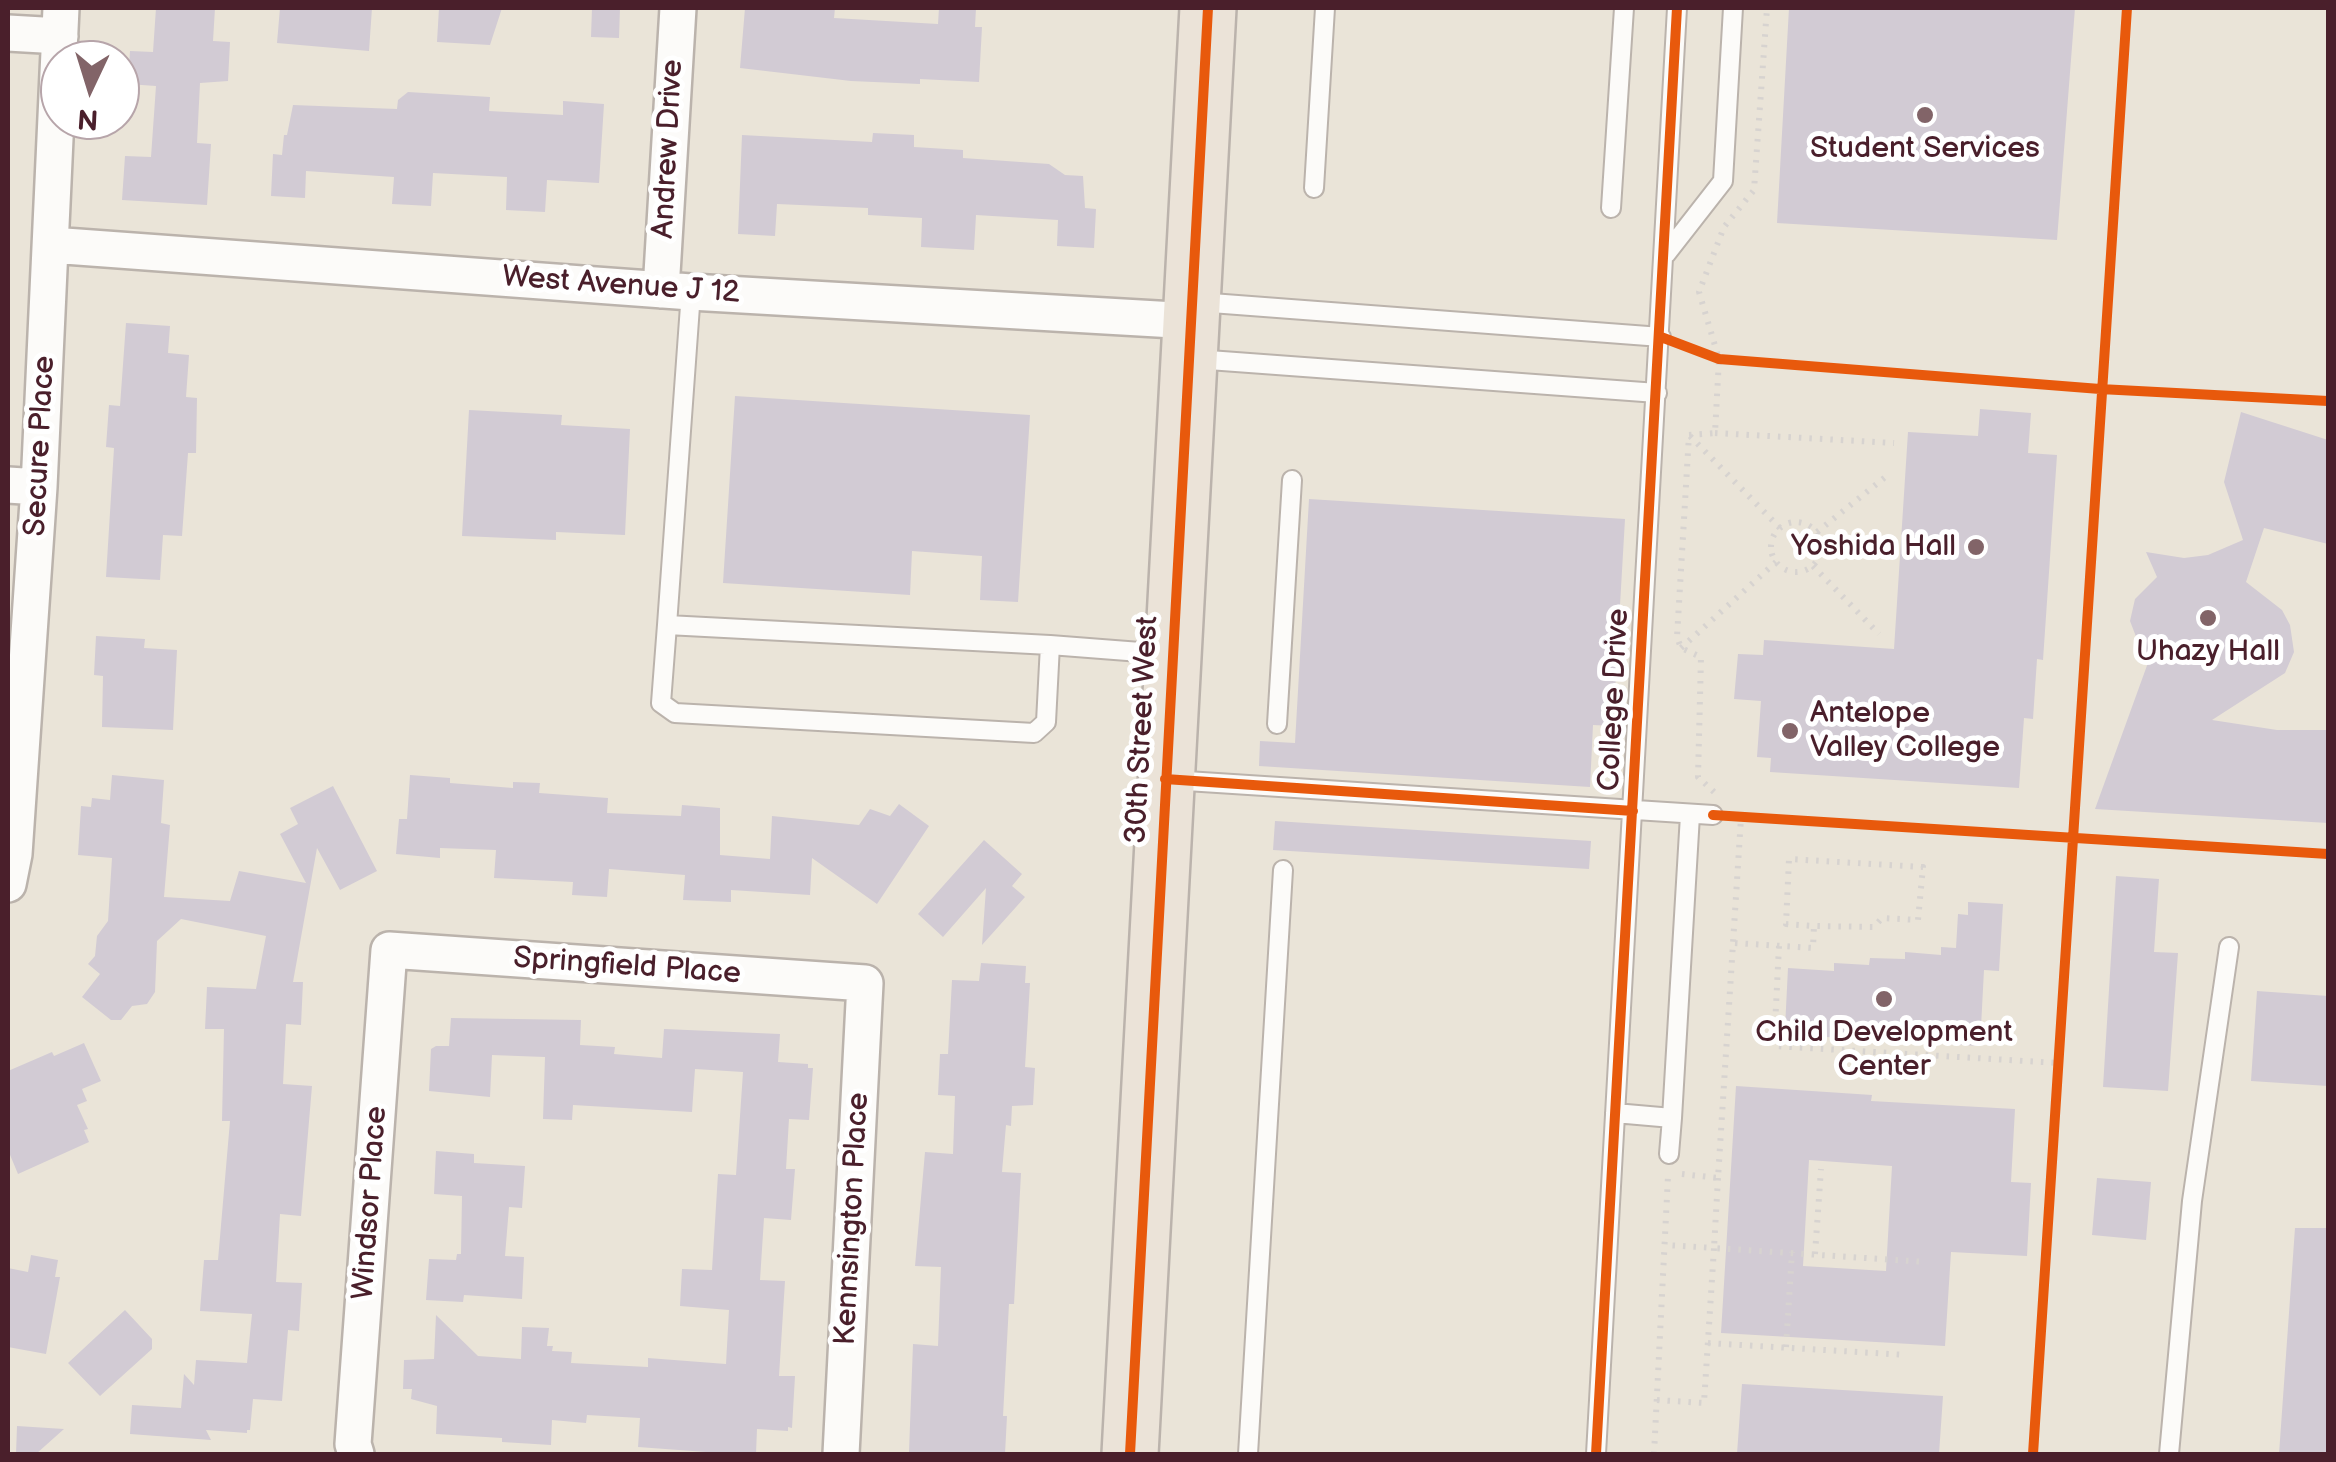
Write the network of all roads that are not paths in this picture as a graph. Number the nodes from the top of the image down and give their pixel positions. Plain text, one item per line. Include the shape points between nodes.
1 (678, 8) edge
2 (1208, 8) edge
3 (1324, 8) edge
4 (1624, 8) edge
5 (1677, 8) edge
6 (1734, 8) edge
7 (61, 22) edge
8 (8, 33) edge
9 (1314, 188) dead end
10 (1612, 208) dead end
11 (51, 245) junction
12 (1666, 254) junction
13 (676, 291) junction
14 (1191, 327) junction
15 (1661, 337) junction
16 (1657, 392) junction
17 (1292, 480) dead end
18 (23, 486) edge
19 (667, 625) junction
20 (1050, 645) junction
21 (1172, 655) junction
22 (1276, 724) dead end
23 (1165, 780) junction
24 (1633, 811) junction
25 (1690, 815) junction
26 (1712, 815) road end
27 (1283, 870) dead end
28 (8, 884) edge
29 (2229, 946) dead end
30 (389, 950) joint
31 (866, 983) joint
32 (1615, 1114) junction
33 (1672, 1118) junction
34 (1669, 1154) dead end
35 (356, 1454) edge
36 (841, 1454) edge
37 (1130, 1454) edge
38 (1248, 1454) edge
39 (1596, 1454) edge
40 (2169, 1454) edge

1 - 13 street, Andrew Drive
2 - 14 main road, 30th Street West
3 - 9 lane
4 - 10 lane
5 - 12 lane, College Drive
6 - 12 lane via 1723,181
7 - 8 street
7 - 11 street, Secure Place
11 - 13 street, West Avenue J 12
11 - 18 street, Secure Place
12 - 15 lane, College Drive
13 - 14 street, West Avenue J 12
13 - 19 lane
14 - 15 lane
14 - 16 lane
14 - 21 main road, 30th Street West
15 - 16 lane, College Drive
16 - 24 lane, College Drive
17 - 22 lane
18 - 28 street, Secure Place
19 - 20 lane
19 - 20 lane via 662,704 676,713 1034,733 1046,722
20 - 21 lane
21 - 23 main road, 30th Street West
23 - 24 lane
23 - 37 main road, 30th Street West
24 - 25 lane
24 - 32 lane, College Drive
25 - 26 lane
25 - 33 lane
27 - 38 lane
29 - 40 lane via 2192,1201
30 - 31 street, Springfield Place
30 - 35 street, Windsor Place
31 - 36 street, Kennsington Place
32 - 33 lane
32 - 39 lane, College Drive
33 - 34 lane

